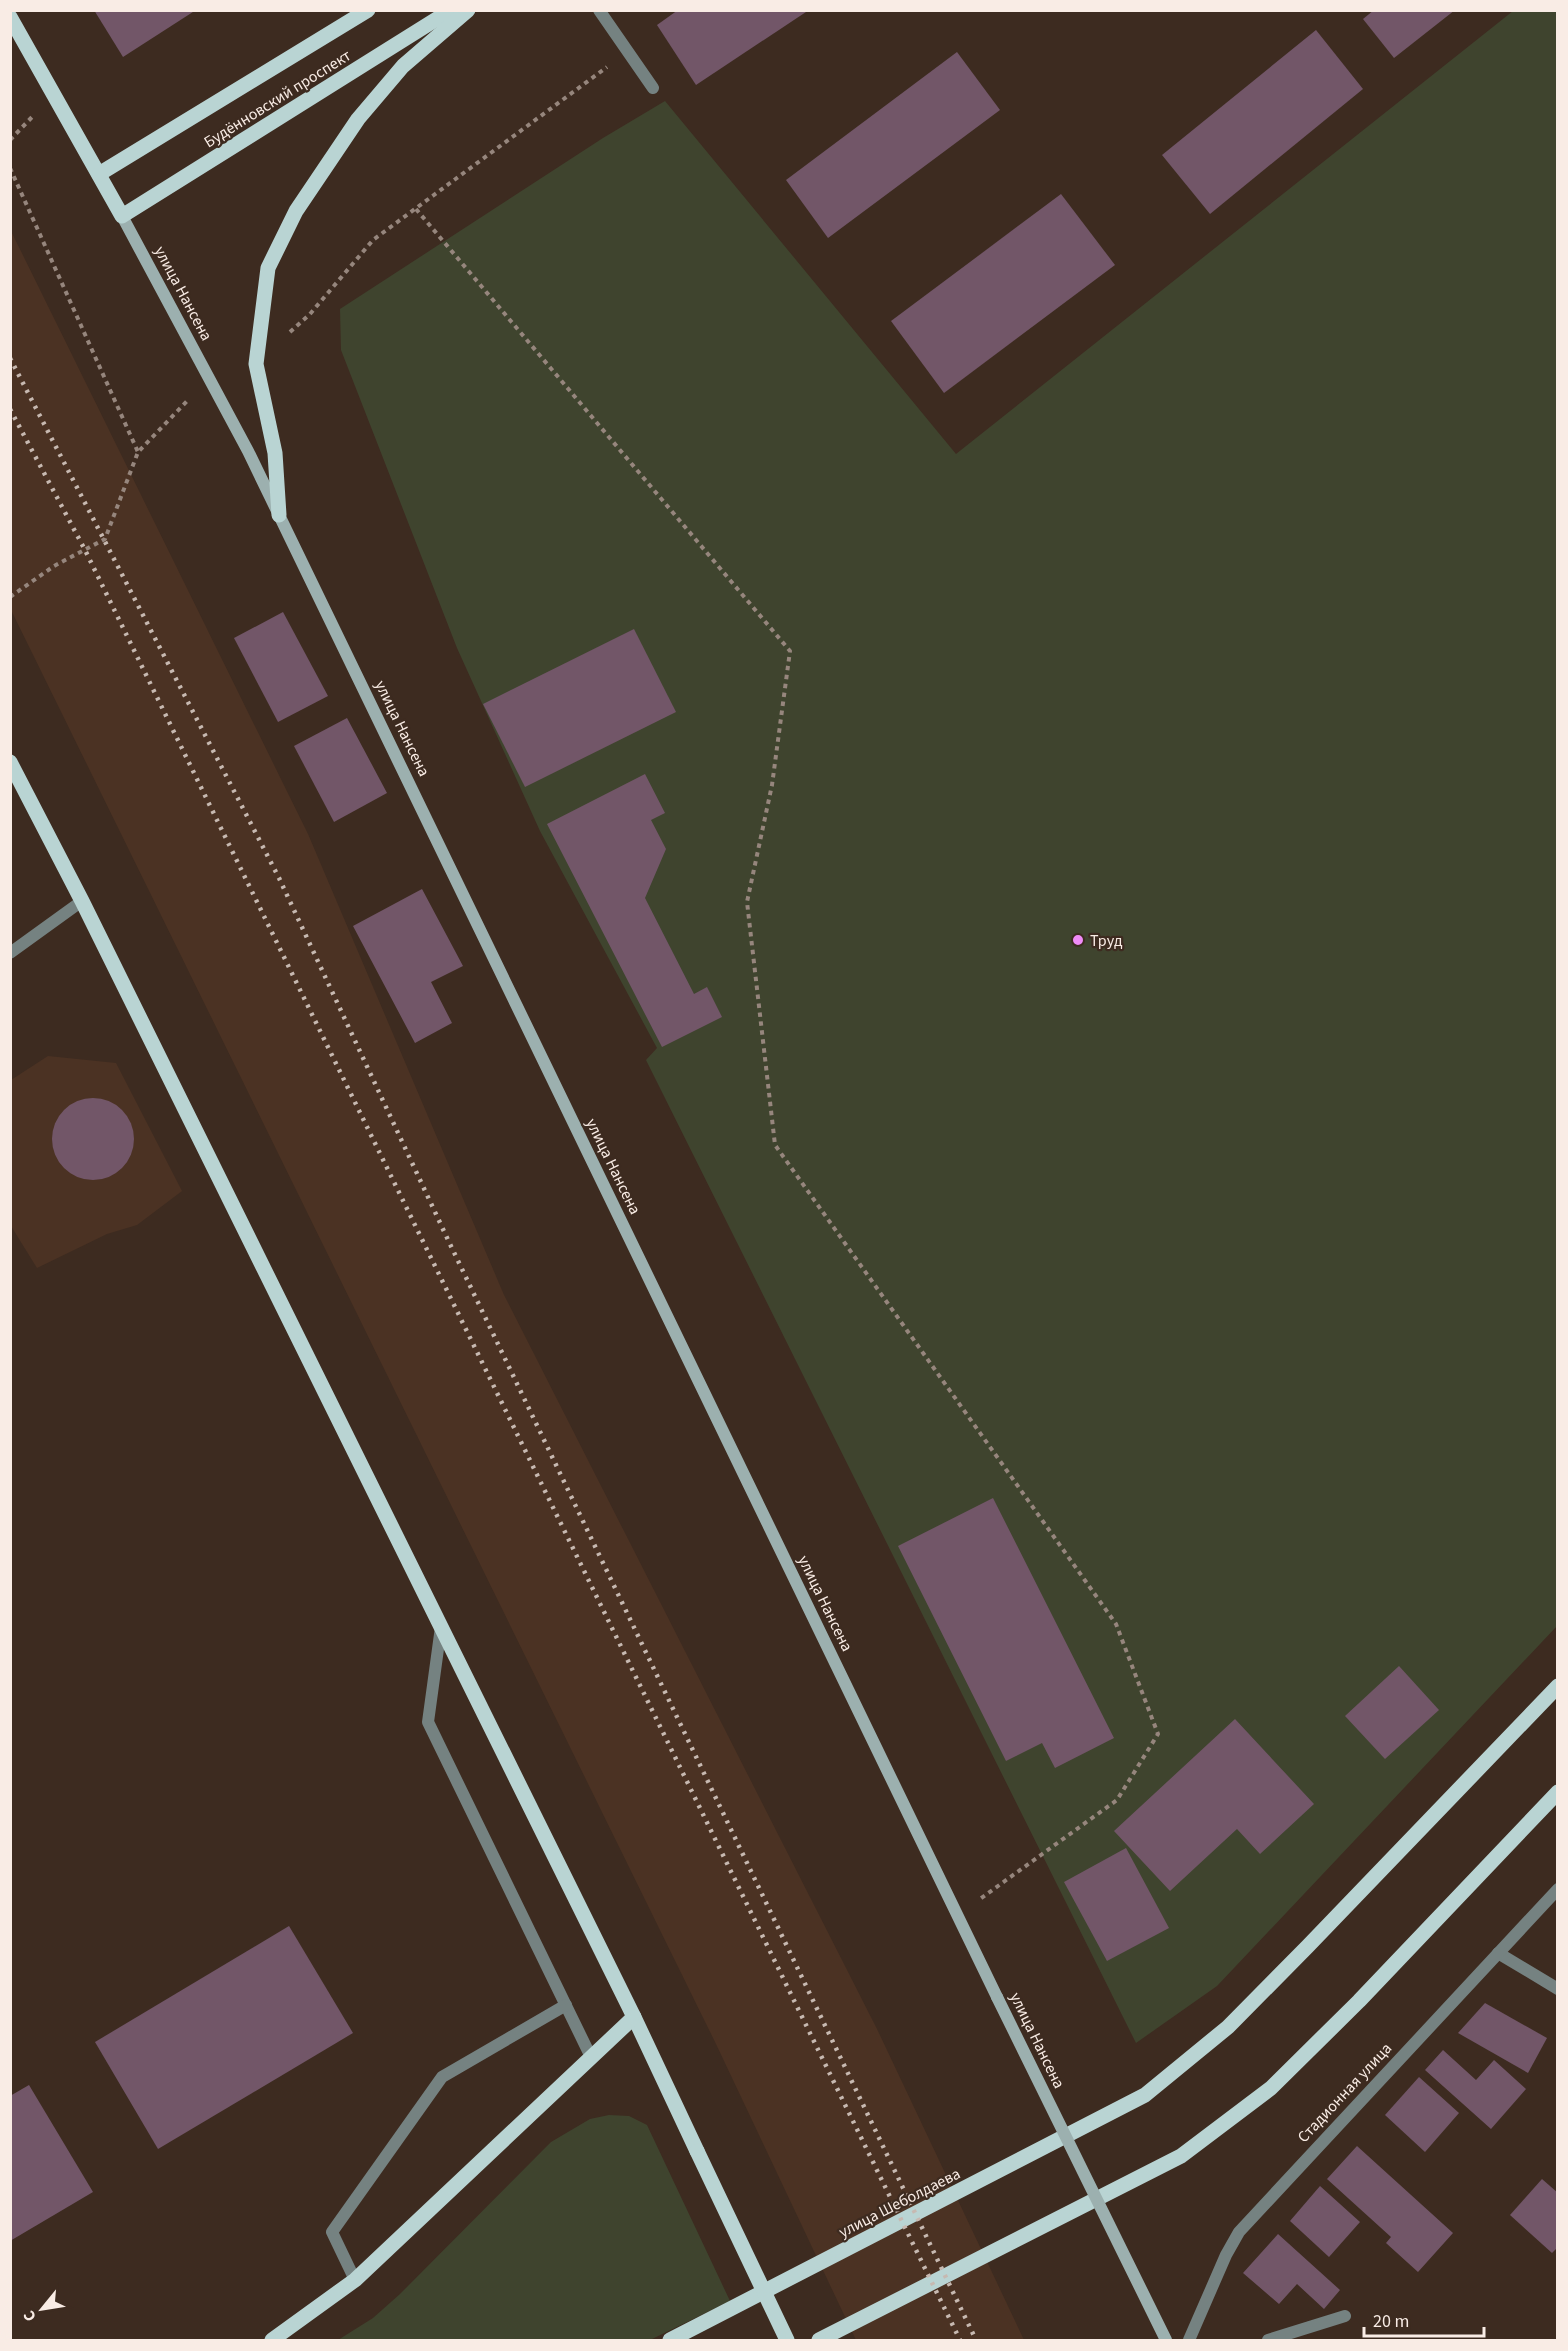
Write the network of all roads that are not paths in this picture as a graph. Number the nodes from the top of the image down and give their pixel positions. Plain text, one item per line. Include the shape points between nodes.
1 (368, 10) edge
2 (451, 10) edge
3 (468, 10) edge
4 (599, 10) edge
5 (10, 17) edge
6 (653, 88) dead end
7 (99, 174) junction
8 (122, 216) junction
9 (279, 515) junction
10 (10, 762) edge
11 (82, 901) junction
12 (10, 953) edge
13 (441, 1627) junction
14 (1557, 1686) edge
15 (1557, 1792) edge
16 (1557, 1889) edge
17 (1498, 1953) junction
18 (1557, 1989) edge
19 (566, 2005) junction
20 (634, 2017) junction
21 (591, 2057) junction
22 (355, 2280) junction
23 (1345, 2316) dead end
24 (272, 2340) edge
25 (670, 2340) edge
26 (787, 2340) edge
27 (819, 2340) edge
28 (1166, 2340) edge
29 (1189, 2340) edge
30 (1268, 2340) edge

1 - 7 main road, Будённовский проспект
2 - 8 main road, Будённовский проспект
3 - 9 main road via 403,66 358,119 296,211 268,268 256,364 275,453
4 - 6 street
5 - 7 main road, улица Нансена
7 - 8 main road, улица Нансена
8 - 9 main road, улица Нансена
9 - 28 main road, улица Нансена, bridge
10 - 11 main road
11 - 12 street
11 - 13 main road
13 - 19 street via 428,1722
13 - 20 main road
14 - 25 main road, улица Шеболдаева via 1228,2027 1145,2095
15 - 27 main road via 1271,2088 1181,2156
16 - 17 street, Стадионная улица
17 - 18 street
17 - 29 street, Стадионная улица via 1239,2232
19 - 21 street
19 - 22 street via 442,2077 332,2232
20 - 21 main road
20 - 26 main road, bridge
21 - 22 main road
22 - 24 main road
23 - 30 street

